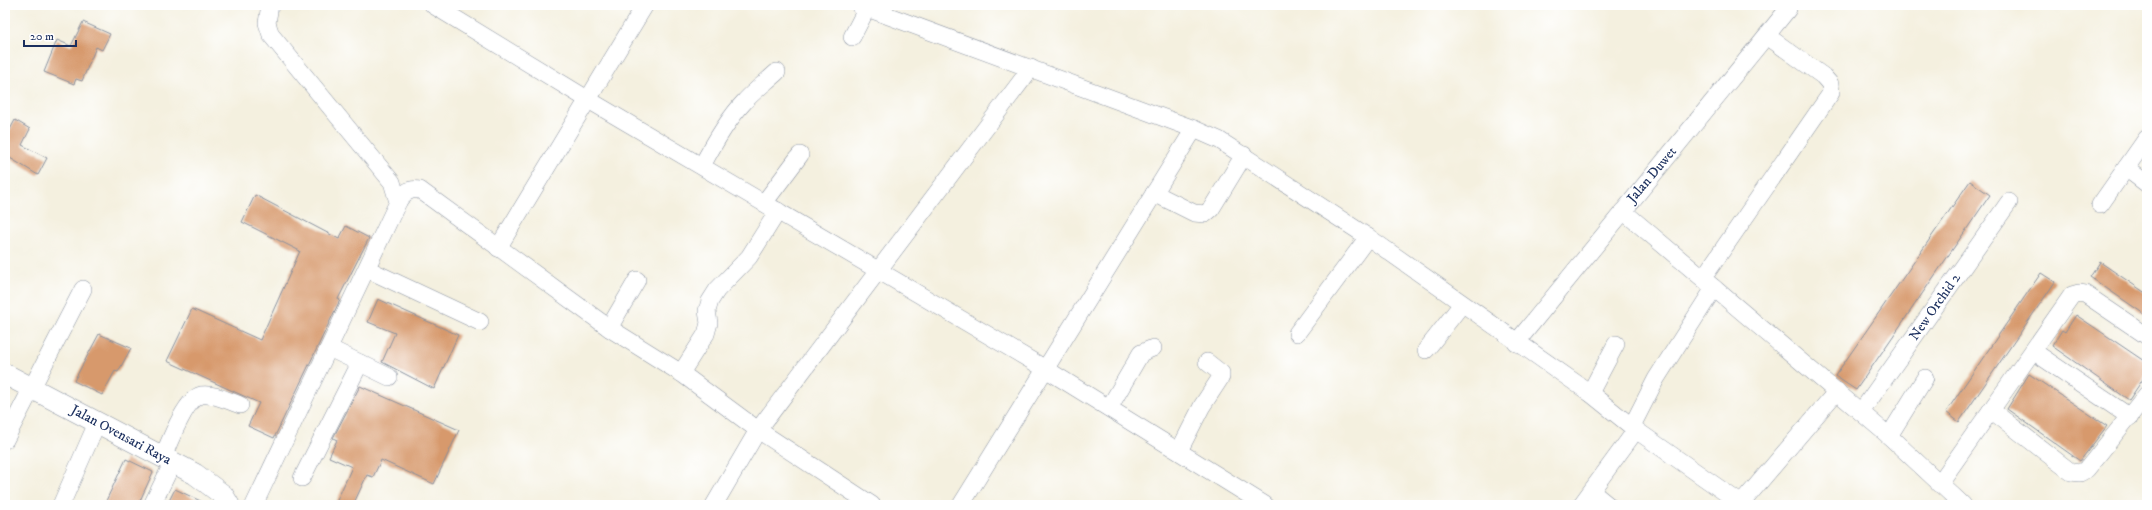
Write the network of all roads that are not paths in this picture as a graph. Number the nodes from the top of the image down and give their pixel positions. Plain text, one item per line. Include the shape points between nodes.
1 (270, 5) edge
2 (433, 5) edge
3 (645, 5) edge
4 (863, 7) edge
5 (1788, 8) dead end
6 (1767, 36) junction
7 (852, 37) dead end
8 (1031, 68) junction
9 (777, 72) dead end
10 (587, 99) junction
11 (1194, 129) junction
12 (2147, 138) edge
13 (800, 155) dead end
14 (1244, 155) junction
15 (702, 166) junction
16 (2126, 168) junction
17 (2147, 184) edge
18 (1154, 193) junction
19 (398, 202) junction
20 (2009, 202) dead end
21 (2100, 205) dead end
22 (771, 207) junction
23 (1622, 211) junction
24 (1368, 237) junction
25 (498, 248) junction
26 (367, 268) junction
27 (877, 270) junction
28 (637, 280) dead end
29 (1708, 283) junction
30 (83, 290) dead end
31 (1462, 304) junction
32 (480, 322) dead end
33 (609, 328) junction
34 (1297, 333) dead end
35 (2147, 336) edge
36 (1516, 343) junction
37 (1616, 344) dead end
38 (329, 348) junction
39 (1153, 348) dead end
40 (1426, 350) dead end
41 (2033, 351) junction
42 (1207, 362) dead end
43 (360, 363) junction
44 (1044, 368) junction
45 (681, 373) junction
46 (5, 374) edge
47 (389, 377) dead end
48 (1925, 378) dead end
49 (33, 389) junction
50 (1837, 391) junction
51 (1590, 394) junction
52 (2147, 394) edge
53 (240, 405) dead end
54 (1110, 408) junction
55 (1991, 410) junction
56 (1861, 412) junction
57 (2130, 417) junction
58 (97, 423) junction
59 (1634, 428) junction
60 (758, 430) junction
61 (6, 436) edge
62 (1889, 436) junction
63 (1178, 451) junction
64 (168, 460) junction
65 (302, 478) dead end
66 (1939, 484) junction
67 (1592, 492) junction
68 (1742, 504) edge
69 (61, 505) edge
70 (152, 505) edge
71 (229, 505) edge
72 (254, 505) edge
73 (714, 505) edge
74 (872, 505) edge
75 (960, 505) edge
76 (1265, 505) edge
77 (1581, 505) edge
78 (1608, 505) edge
79 (1963, 505) edge

1 - 19 street via 267,23 271,35 392,182
2 - 10 street
3 - 10 street
4 - 7 street
4 - 8 street
5 - 6 street, Jalan Duwet
6 - 23 street, Jalan Duwet
6 - 29 street via 1823,76 1830,84 1831,93
8 - 11 street
8 - 27 street
9 - 15 street via 734,114
10 - 15 street
10 - 25 street
11 - 14 street
11 - 18 street
12 - 16 street
13 - 22 street
14 - 18 street via 1211,209 1205,214 1194,213
14 - 24 street
15 - 22 street
16 - 17 street
16 - 21 street
18 - 44 street
19 - 25 street via 405,193 420,190
19 - 26 street
20 - 56 street, New Orchid 2
22 - 27 street
22 - 45 street via 749,257 710,301 706,334
23 - 29 street
23 - 36 street, Jalan Duwet
24 - 31 street
24 - 34 street
25 - 33 street
26 - 32 street
26 - 38 street
27 - 44 street
27 - 60 street
28 - 33 street
29 - 50 street
29 - 59 street via 1656,380
30 - 49 street
31 - 36 street
31 - 40 street
33 - 45 street
35 - 41 street via 2085,294 2079,293 2072,295
36 - 51 street
37 - 51 street
38 - 43 street
38 - 72 street
39 - 54 street via 1145,350 1139,357
41 - 55 street
41 - 57 street
42 - 63 street via 1221,373 1221,377
43 - 47 street
43 - 65 street
44 - 54 street
44 - 75 street
45 - 60 street
46 - 49 main road, Jalan Ovensari Raya
48 - 62 street
49 - 58 main road, Jalan Ovensari Raya
49 - 61 street
50 - 56 street
50 - 68 street
51 - 59 street
52 - 57 street
53 - 64 street via 212,395 200,395 191,402 173,433
54 - 63 street
55 - 57 street via 2071,472 2076,473 2088,469
55 - 66 street
56 - 62 street
58 - 64 main road, Jalan Ovensari Raya
58 - 69 street
59 - 67 street
59 - 68 street
60 - 73 street
60 - 74 street
62 - 66 street
63 - 76 street
64 - 70 street
64 - 71 main road, Jalan Ovensari Raya via 210,483
66 - 79 street
67 - 77 street
67 - 78 street

